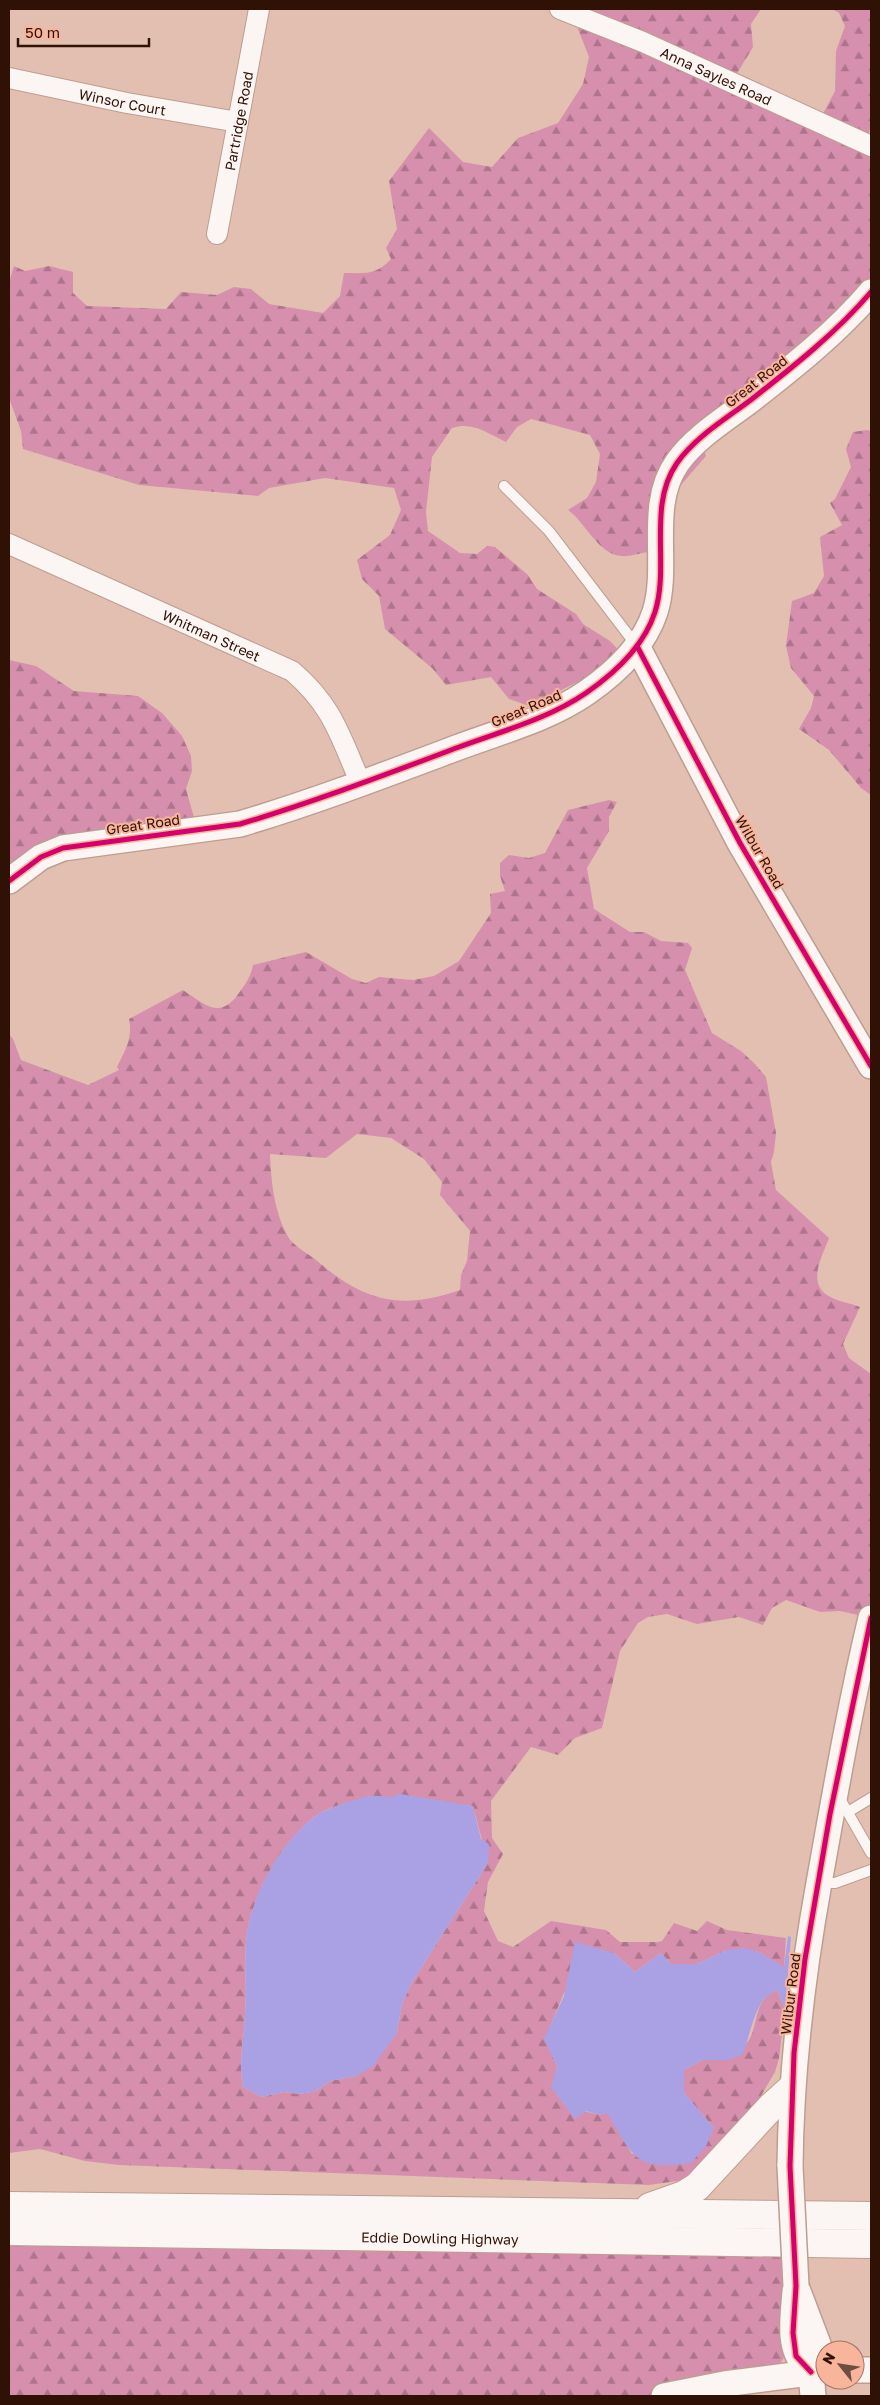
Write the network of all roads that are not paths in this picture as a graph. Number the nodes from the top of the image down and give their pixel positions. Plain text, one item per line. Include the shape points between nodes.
1 (259, 9) edge
2 (560, 9) edge
3 (9, 78) edge
4 (238, 122) junction
5 (871, 146) edge
6 (217, 234) dead end
7 (871, 292) edge
8 (504, 486) dead end
9 (9, 544) edge
10 (636, 646) junction
11 (361, 784) junction
12 (9, 881) edge
13 (871, 1066) edge
14 (871, 1618) edge
15 (835, 1790) junction
16 (871, 1798) edge
17 (848, 1812) junction
18 (871, 1853) edge
19 (871, 1870) edge
20 (819, 1883) junction
21 (792, 2089) junction
22 (9, 2206) edge
23 (626, 2213) junction
24 (871, 2216) edge
25 (9, 2231) edge
26 (871, 2244) edge
27 (815, 2379) edge
28 (815, 2380) edge
29 (664, 2396) edge

1 - 4 street, Partridge Road
2 - 5 street, Anna Sayles Road via 643,42
3 - 4 street, Winsor Court
4 - 6 street, Partridge Road
7 - 10 street, Great Road via 850,317 806,357 698,442 677,463 664,496 655,612
8 - 10 lane via 549,531
9 - 11 street, Whitman Street via 292,670 312,687 332,716
10 - 11 street, Great Road via 612,673 585,694 550,714
10 - 13 street, Wilbur Road via 740,843
11 - 12 street, Great Road via 240,824 63,848 41,857
14 - 15 street, Wilbur Road
15 - 17 lane
15 - 20 street, Wilbur Road
16 - 17 lane
17 - 18 lane
19 - 20 lane via 835,1883
20 - 21 street, Wilbur Road via 804,1967
21 - 23 highway via 771,2107 697,2187 668,2202
21 - 27 street, Wilbur Road, bridge via 790,2166 796,2286 794,2348 802,2365
22 - 23 highway, Eddie Dowling Highway
23 - 24 highway, Eddie Dowling Highway
25 - 26 highway, Eddie Dowling Highway
28 - 29 street via 724,2384

